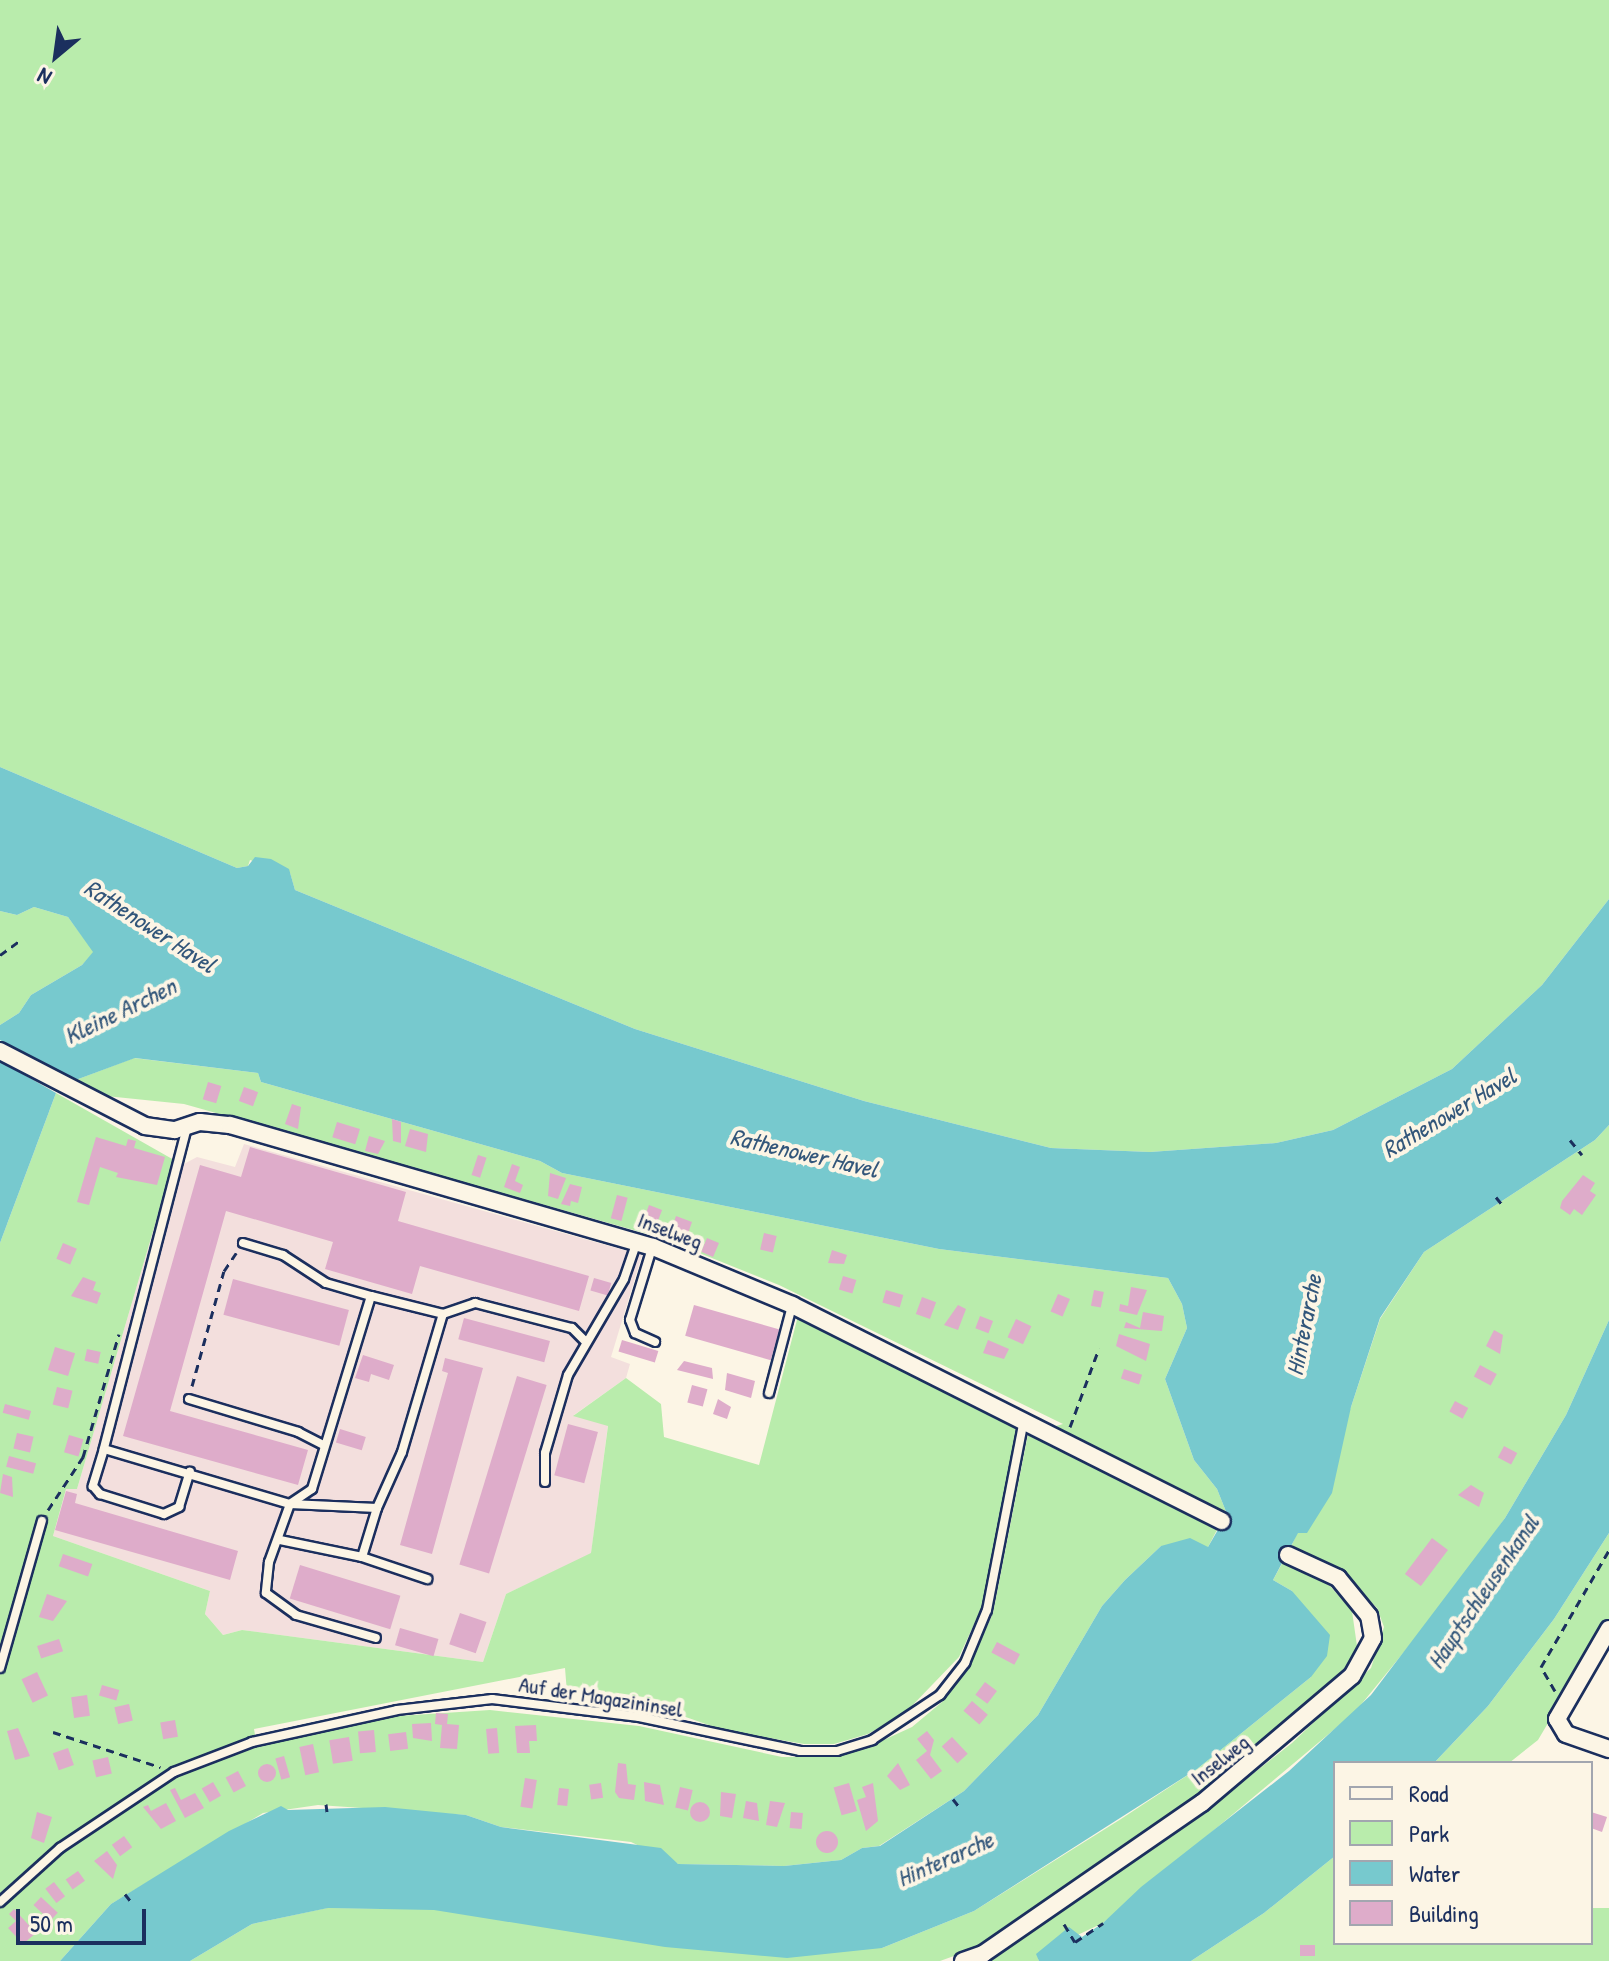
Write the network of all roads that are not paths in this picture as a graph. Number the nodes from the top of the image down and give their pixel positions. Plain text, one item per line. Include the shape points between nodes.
1 (0, 1051) edge
2 (188, 1125) junction
3 (243, 1243) road end
4 (645, 1244) junction
5 (371, 1296) junction
6 (792, 1305) junction
7 (443, 1314) junction
8 (586, 1342) junction
9 (655, 1342) dead end
10 (769, 1393) dead end
11 (189, 1399) road end
12 (1024, 1419) junction
13 (323, 1445) junction
14 (104, 1449) junction
15 (190, 1472) junction
16 (545, 1482) dead end
17 (290, 1504) junction
18 (377, 1508) junction
19 (42, 1521) road end
20 (1222, 1521) dead end
21 (280, 1540) junction
22 (1288, 1555) dead end
23 (362, 1557) junction
24 (427, 1579) dead end
25 (1609, 1629) edge
26 (376, 1638) dead end
27 (0, 1668) edge
28 (1609, 1749) edge
29 (0, 1902) edge
30 (963, 1961) edge

1 - 2 street, Inselweg via 145,1126 175,1130
2 - 4 street, Inselweg via 230,1125
2 - 14 lane
3 - 5 lane via 283,1255 326,1283
4 - 6 street, Inselweg
4 - 8 lane
4 - 9 lane via 630,1320 635,1333
5 - 7 lane
5 - 13 lane
6 - 10 lane
6 - 12 street, Inselweg
7 - 8 lane via 475,1303 572,1328
7 - 18 lane via 402,1452
8 - 16 lane via 568,1375 545,1453
11 - 13 lane via 298,1432
12 - 20 street, Inselweg
12 - 29 lane, Auf der Magazininsel via 987,1610 965,1663 940,1695 872,1740 837,1751 800,1751 639,1717 492,1699 312,1727 174,1772 60,1848
13 - 17 lane via 312,1489
14 - 15 lane
14 - 15 lane via 93,1486 100,1494 164,1514 179,1507
15 - 17 lane
17 - 18 lane
17 - 21 lane
18 - 23 lane
19 - 27 lane
21 - 23 lane
21 - 26 lane via 269,1562 266,1593 296,1615
22 - 30 street, Inselweg via 1338,1578 1369,1616 1373,1638 1352,1676 1202,1803 983,1954
23 - 24 lane
25 - 28 street via 1563,1705 1558,1728

